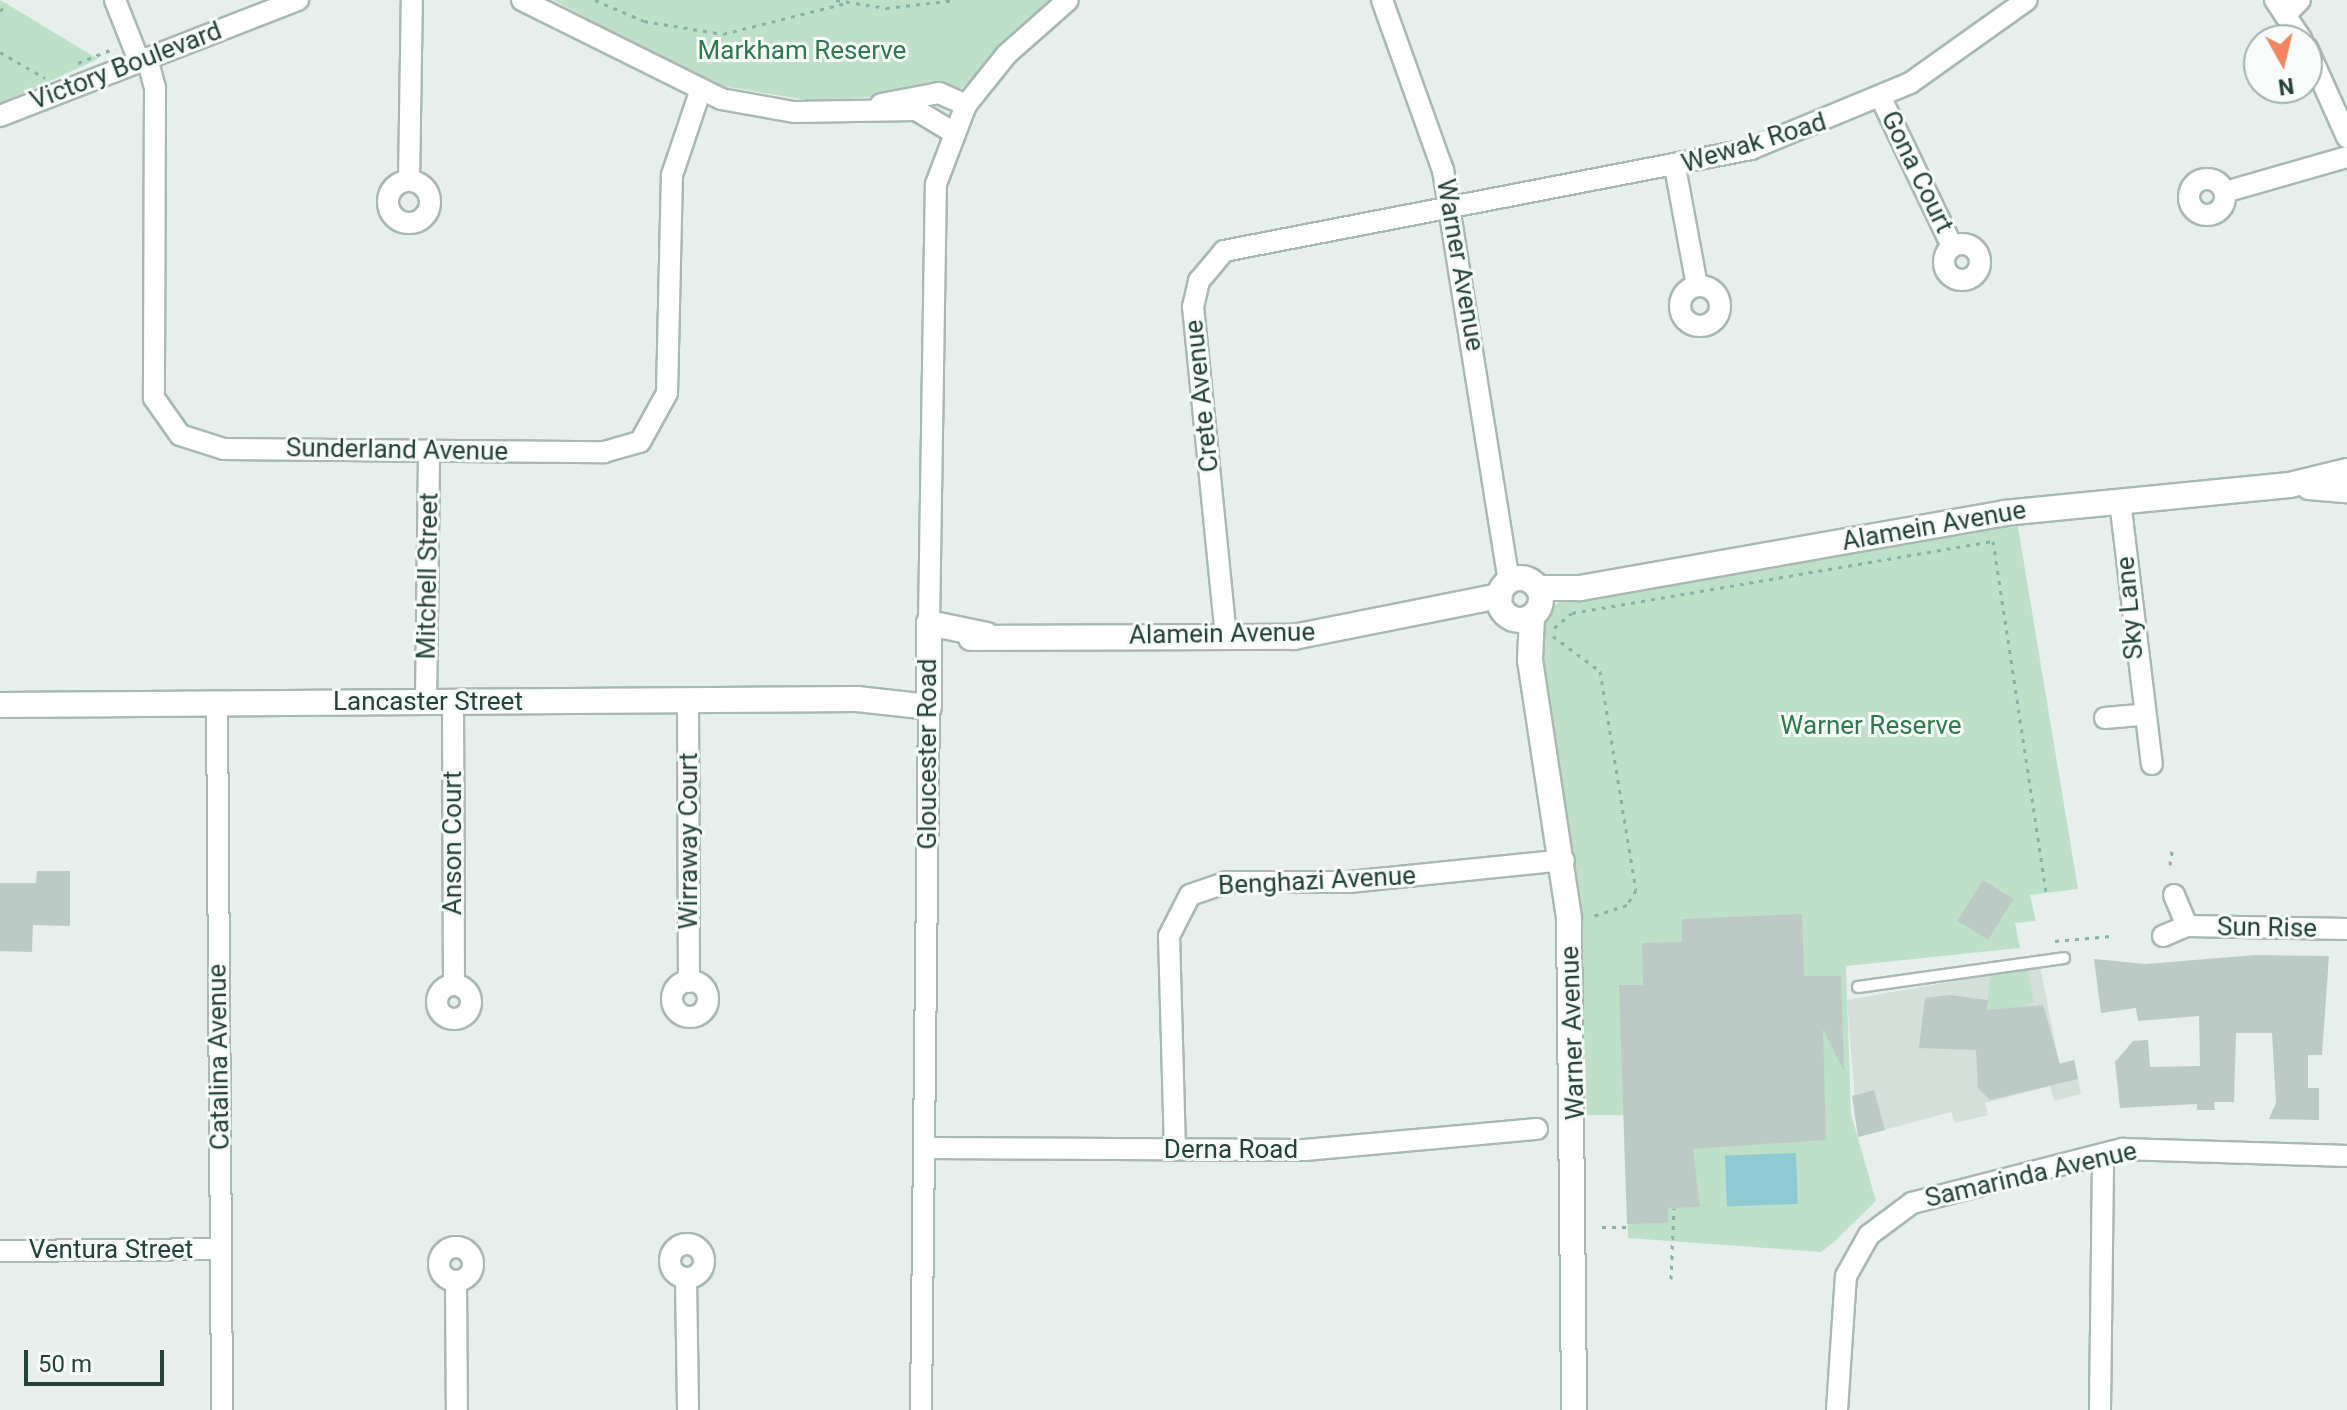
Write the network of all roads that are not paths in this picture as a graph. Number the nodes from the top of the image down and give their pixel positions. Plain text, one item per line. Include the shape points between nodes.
1 (115, 0) edge
2 (298, 0) edge
3 (412, 0) edge
4 (522, 0) edge
5 (1068, 0) edge
6 (1382, 0) edge
7 (2027, 0) edge
8 (270, 5) edge
9 (2287, 5) edge
10 (2295, 24) edge
11 (143, 60) junction
12 (2323, 84) edge
13 (700, 92) junction
14 (1881, 98) junction
15 (966, 105) junction
16 (866, 109) junction
17 (0, 116) edge
18 (951, 131) junction
19 (2347, 137) edge
20 (2347, 157) edge
21 (1675, 167) junction
22 (409, 181) dead end
23 (2225, 192) dead end
24 (1449, 206) junction
25 (1952, 246) dead end
26 (1697, 286) dead end
27 (429, 450) junction
28 (2347, 471) edge
29 (2290, 485) junction
30 (2347, 490) edge
31 (2120, 501) junction
32 (1520, 600) junction
33 (929, 634) junction
34 (1226, 637) junction
35 (688, 700) junction
36 (929, 700) junction
37 (426, 702) junction
38 (453, 702) junction
39 (217, 703) junction
40 (0, 705) edge
41 (2142, 715) junction
42 (2105, 718) dead end
43 (2152, 764) dead end
44 (1564, 860) junction
45 (2174, 895) dead end
46 (2187, 926) junction
47 (2347, 929) edge
48 (2163, 936) dead end
49 (2064, 958) dead end
50 (689, 982) dead end
51 (454, 985) dead end
52 (1858, 987) dead end
53 (1537, 1129) dead end
54 (2347, 1142) edge
55 (925, 1148) junction
56 (2291, 1149) junction
57 (1175, 1150) junction
58 (2103, 1154) junction
59 (2347, 1156) edge
60 (221, 1249) junction
61 (0, 1251) edge
62 (686, 1279) dead end
63 (456, 1281) dead end
64 (222, 1410) edge
65 (457, 1410) edge
66 (688, 1410) edge
67 (921, 1410) edge
68 (1574, 1410) edge
69 (1837, 1410) edge
70 (2100, 1410) edge

1 - 11 street, Sunderland Avenue
2 - 8 street, Victory Boulevard
3 - 22 street
4 - 13 street
5 - 15 street via 1007,54
6 - 24 street, Warner Avenue via 1428,117
7 - 14 street, Wewak Road
8 - 11 street, Victory Boulevard
9 - 10 street
11 - 17 street, Victory Boulevard
11 - 27 street, Sunderland Avenue via 155,87 153,389 166,423 207,447
12 - 19 street
13 - 16 street via 794,112
13 - 27 street, Sunderland Avenue via 673,167 669,380 650,432 630,448 604,452
14 - 21 street, Wewak Road via 1790,137
14 - 25 street, Gona Court
15 - 16 street via 932,93
15 - 18 street, Gloucester Road
16 - 18 street via 916,110
18 - 33 street, Gloucester Road via 933,205
20 - 23 street
21 - 24 street, Wewak Road
21 - 26 street
24 - 32 street, Warner Avenue
24 - 34 street, Crete Avenue via 1236,245 1199,281 1195,330
27 - 37 street, Mitchell Street
28 - 29 street, Alamein Avenue
29 - 30 street, Alamein Avenue
29 - 31 street, Alamein Avenue
31 - 32 street, Alamein Avenue via 2004,513
31 - 41 street, Sky Lane
32 - 34 street, Alamein Avenue via 1294,637
32 - 44 street, Warner Avenue
33 - 34 street, Alamein Avenue
33 - 36 street, Gloucester Road
35 - 36 street, Lancaster Street
35 - 38 street, Lancaster Street
35 - 50 street, Wirraway Court
36 - 55 street, Gloucester Road
37 - 38 street, Lancaster Street
37 - 39 street, Lancaster Street
38 - 51 street, Anson Court
39 - 40 street, Lancaster Street
39 - 60 street, Catalina Avenue
41 - 42 street
41 - 43 street, Sky Lane
44 - 57 street, Benghazi Avenue via 1349,882 1227,882 1190,895 1169,936
44 - 68 street, Warner Avenue
45 - 46 street, Sun Rise
46 - 47 street, Sun Rise
46 - 48 street, Sun Rise
49 - 52 lane
53 - 57 street, Derna Road via 1329,1149
54 - 56 street, Samarinda Avenue
55 - 57 street, Derna Road
55 - 67 street, Gloucester Road
56 - 58 street, Samarinda Avenue
56 - 59 street, Samarinda Avenue
58 - 69 street, Samarinda Avenue via 1929,1197 1883,1222 1852,1261 1840,1297
58 - 70 street
60 - 61 street, Ventura Street
60 - 64 street, Catalina Avenue
62 - 66 street
63 - 65 street

